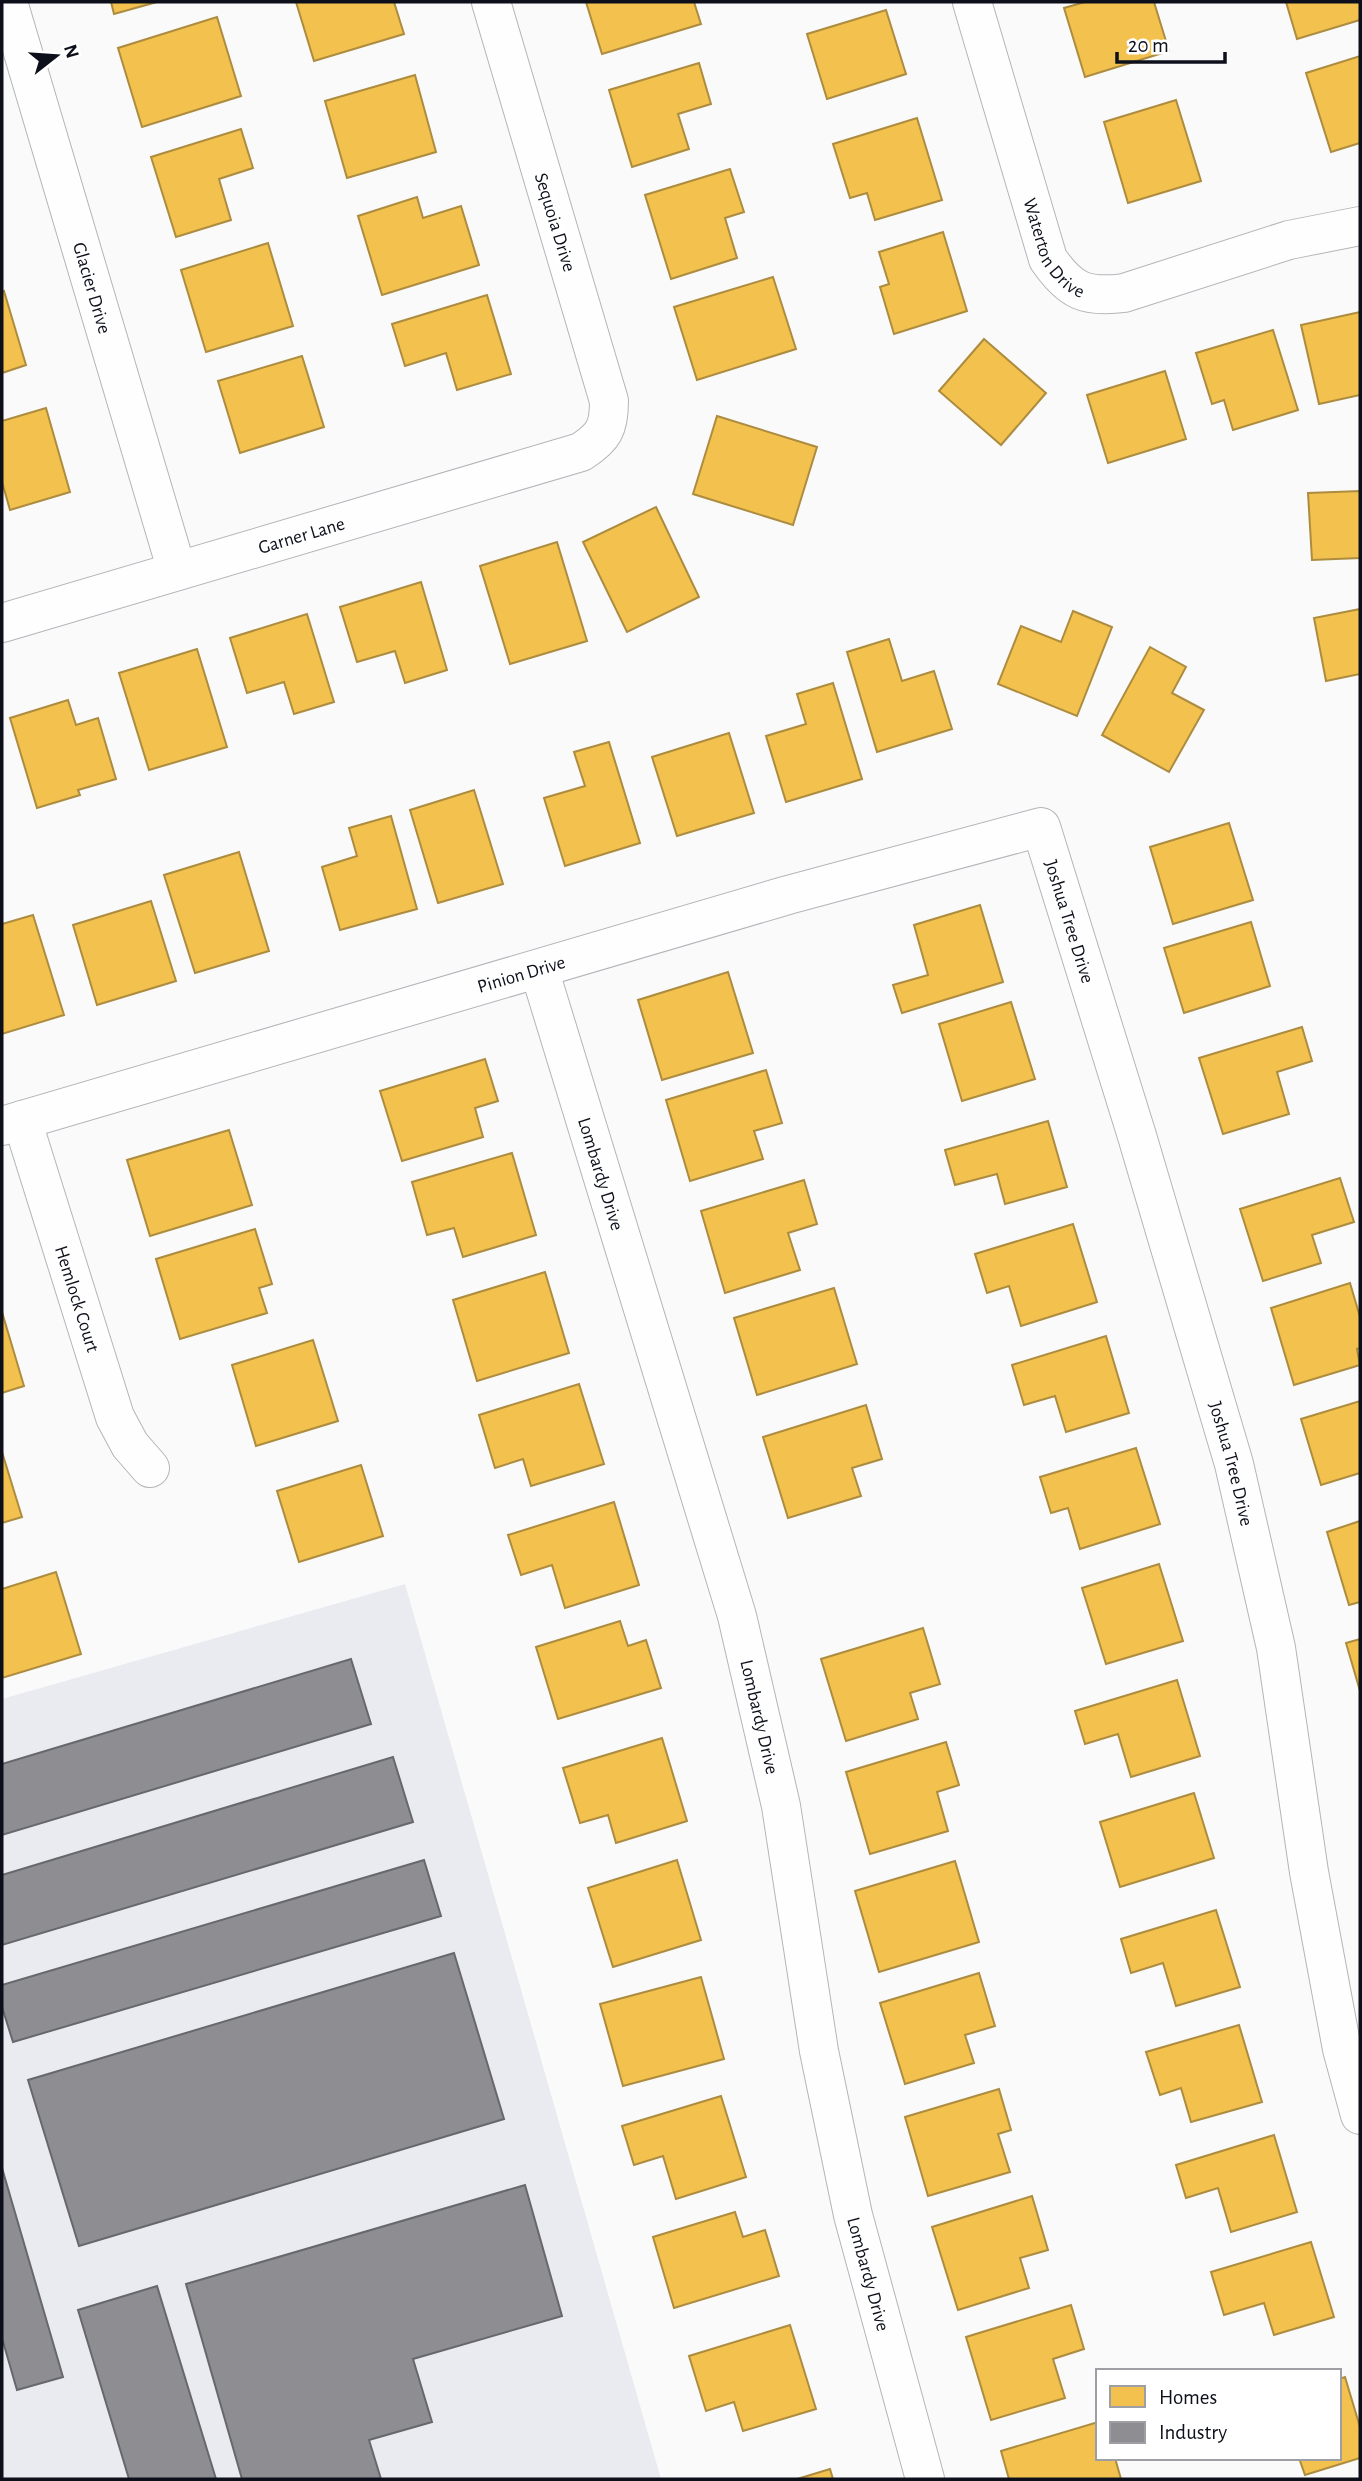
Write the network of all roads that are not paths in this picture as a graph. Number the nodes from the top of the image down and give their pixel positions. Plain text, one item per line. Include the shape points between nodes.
1 (8, 2) edge
2 (491, 2) edge
3 (972, 2) edge
4 (1360, 226) edge
5 (598, 441) joint
6 (177, 571) junction
7 (2, 623) edge
8 (1041, 827) joint
9 (539, 969) junction
10 (12, 1123) edge
11 (150, 1468) dead end
12 (1360, 2115) edge
13 (925, 2479) edge

1 - 6 street, Glacier Drive
2 - 5 street, Sequoia Drive via 610,401 609,422
3 - 4 street, Waterton Drive via 1048,258 1061,277 1079,290 1101,296 1124,293 1289,240
5 - 6 street, Garner Lane via 581,452
6 - 7 street, Garner Lane
8 - 9 street, Pinion Drive
8 - 12 street, Joshua Tree Drive via 1234,1464 1276,1648 1309,1872 1342,2049
9 - 10 street, Pinion Drive
9 - 13 street, Lombardy Drive via 737,1616 782,1806 820,2051 853,2215
10 - 11 street, Hemlock Court via 115,1417

